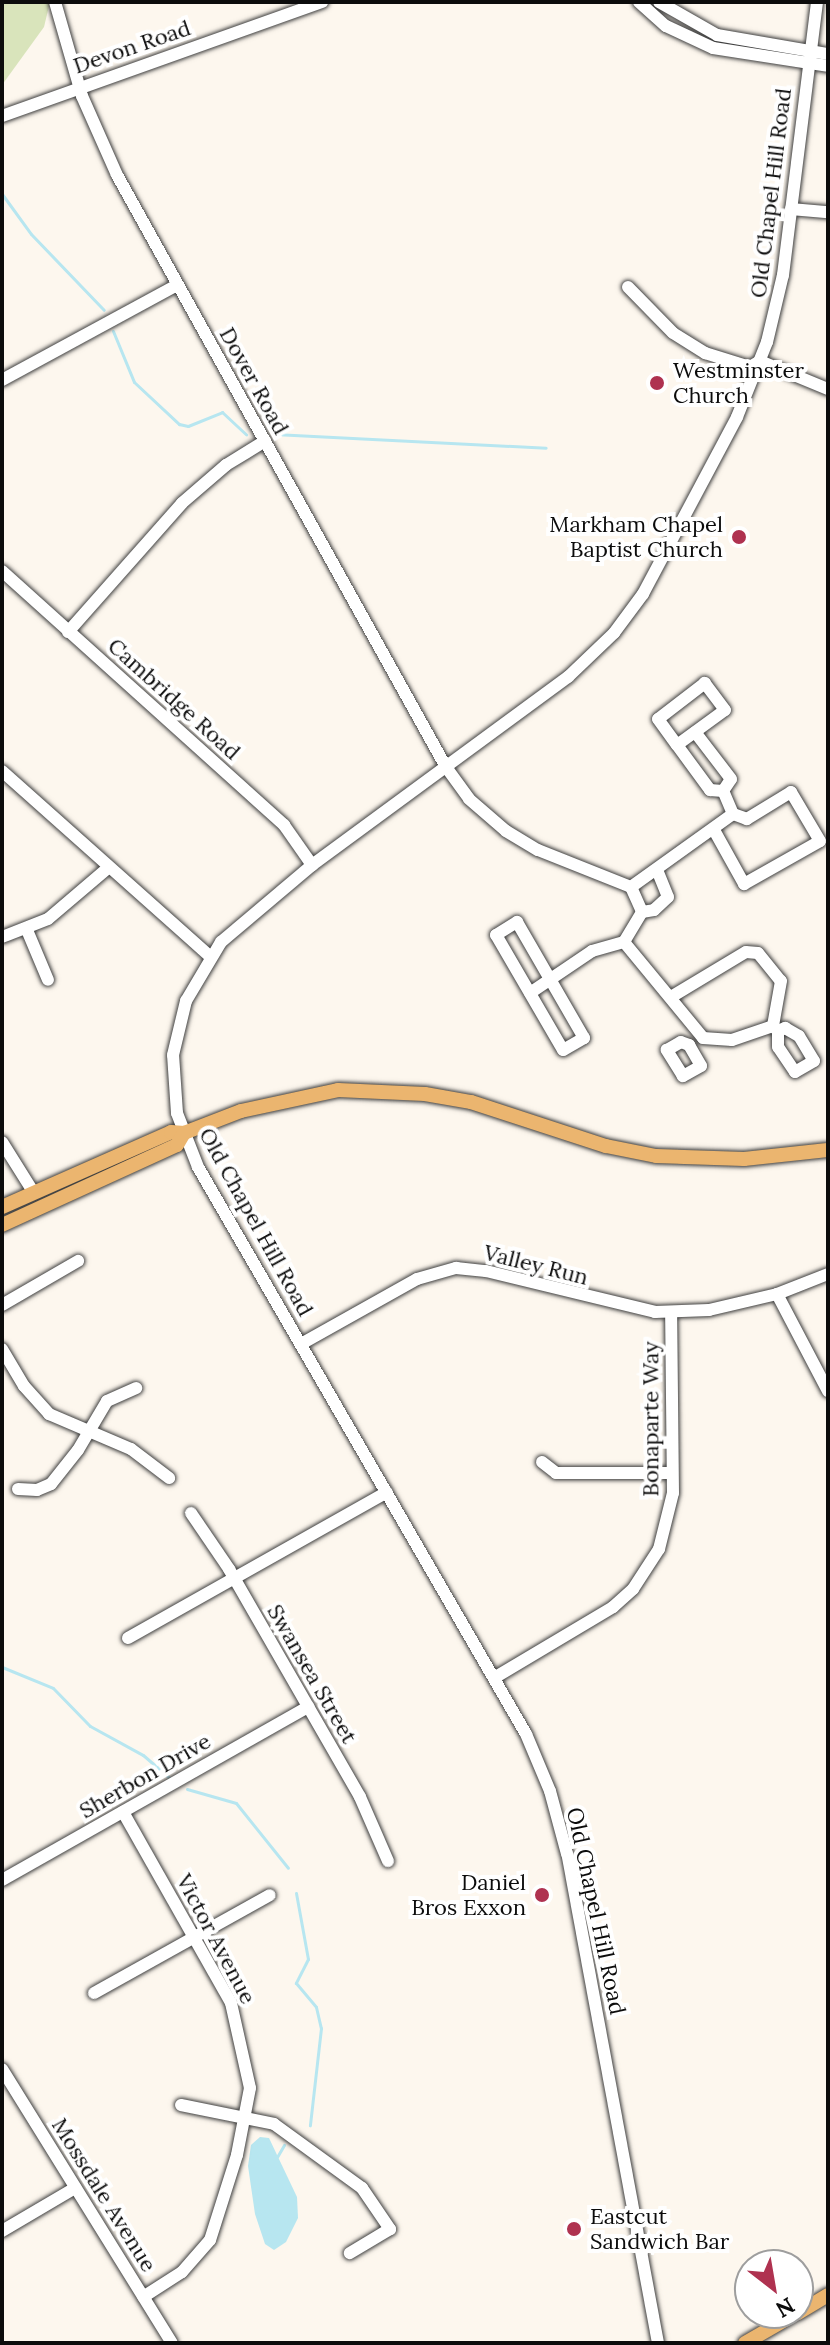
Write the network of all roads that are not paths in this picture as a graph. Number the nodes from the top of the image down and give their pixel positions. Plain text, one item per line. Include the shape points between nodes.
1 (55, 2) edge
2 (322, 2) edge
3 (639, 2) edge
4 (659, 2) edge
5 (817, 2) edge
6 (828, 54) edge
7 (808, 58) junction
8 (828, 66) edge
9 (79, 86) junction
10 (2, 116) edge
11 (791, 209) junction
12 (828, 212) edge
13 (177, 285) junction
14 (628, 287) dead end
15 (761, 361) junction
16 (2, 380) edge
17 (828, 389) edge
18 (265, 441) junction
19 (2, 571) edge
20 (68, 632) junction
21 (695, 732) junction
22 (677, 745) junction
23 (446, 767) junction
24 (2, 771) edge
25 (723, 791) junction
26 (733, 814) junction
27 (714, 830) junction
28 (312, 865) junction
29 (109, 867) junction
30 (658, 872) junction
31 (631, 887) junction
32 (642, 912) junction
33 (27, 930) junction
34 (2, 937) edge
35 (624, 942) junction
36 (210, 956) junction
37 (48, 980) dead end
38 (550, 981) junction
39 (530, 993) junction
40 (671, 997) junction
41 (184, 1133) junction
42 (2, 1142) edge
43 (828, 1150) edge
44 (34, 1193) junction
45 (2, 1207) edge
46 (2, 1225) edge
47 (78, 1261) dead end
48 (828, 1274) edge
49 (777, 1294) junction
50 (2, 1305) edge
51 (671, 1313) junction
52 (301, 1344) junction
53 (2, 1349) edge
54 (136, 1388) dead end
55 (828, 1391) edge
56 (88, 1435) junction
57 (542, 1462) dead end
58 (672, 1473) junction
59 (169, 1478) dead end
60 (18, 1489) dead end
61 (387, 1492) junction
62 (191, 1513) dead end
63 (235, 1578) junction
64 (128, 1638) dead end
65 (494, 1678) junction
66 (308, 1707) junction
67 (123, 1812) junction
68 (388, 1861) dead end
69 (2, 1880) edge
70 (270, 1895) dead end
71 (193, 1938) junction
72 (94, 1993) dead end
73 (2, 2069) edge
74 (181, 2105) dead end
75 (246, 2117) junction
76 (75, 2188) junction
77 (2, 2231) edge
78 (350, 2253) dead end
79 (143, 2297) junction
80 (770, 2329) edge
81 (172, 2343) edge
82 (658, 2343) edge
83 (745, 2343) edge

1 - 9 street, Dover Road
2 - 9 street, Devon Road
3 - 7 street via 666,26 713,48
4 - 7 street via 717,35
5 - 7 street, Old Chapel Hill Road
6 - 7 street
7 - 8 street
7 - 11 street, Old Chapel Hill Road
9 - 10 street, Devon Road
9 - 13 street, Dover Road via 117,175
11 - 12 street
11 - 15 street, Old Chapel Hill Road via 781,288
13 - 16 street
13 - 18 street, Dover Road
14 - 15 street via 667,327 700,350 746,366
15 - 17 street
15 - 23 street, Old Chapel Hill Road via 679,529 626,618 568,677
18 - 20 street via 226,465 182,503
18 - 23 street, Dover Road
19 - 20 street, Cambridge Road
20 - 28 street, Cambridge Road via 284,825
21 - 22 street
21 - 22 street via 725,710 705,683 658,719
21 - 25 street via 731,779
22 - 25 street via 710,790
23 - 28 street, Old Chapel Hill Road
23 - 31 street, Dover Road via 469,799 506,831 538,850
24 - 29 street
25 - 26 street
26 - 27 street
26 - 27 street via 754,818 791,792 820,841 744,884
27 - 30 street
28 - 36 street, Old Chapel Hill Road via 260,905
29 - 33 street via 67,906
29 - 36 street
30 - 31 street
30 - 32 street via 668,897 654,910
31 - 32 street
32 - 35 street
33 - 34 street
33 - 37 street
35 - 38 street via 592,951
35 - 40 street
36 - 41 street, Old Chapel Hill Road via 186,1001 174,1046 173,1088
38 - 39 street
38 - 39 street via 584,1038 574,1044 563,1050
38 - 39 street via 517,922 496,935
40 - 40 street via 693,1040 732,1040 775,1028 781,981 758,953 746,952
41 - 43 main road via 241,1111 307,1095 388,1091 471,1102 593,1142 656,1156 712,1161
41 - 44 main road via 171,1132
41 - 46 main road via 177,1145
41 - 52 street, Old Chapel Hill Road
42 - 44 street
44 - 45 main road
47 - 50 street
48 - 49 street, Valley Run
49 - 51 street, Valley Run
49 - 55 street
51 - 52 street, Valley Run via 635,1310 456,1268 417,1279
51 - 58 street, Bonaparte Way
52 - 61 street, Old Chapel Hill Road
53 - 56 street via 41,1407
54 - 56 street via 107,1401
56 - 59 street via 131,1449
56 - 60 street via 51,1484
57 - 58 street via 556,1473
58 - 65 street, Bonaparte Way via 669,1523 633,1589 594,1621
61 - 63 street
61 - 65 street, Old Chapel Hill Road
62 - 63 street, Swansea Street
63 - 64 street
63 - 66 street, Swansea Street
65 - 82 street, Old Chapel Hill Road via 531,1744 559,1824
66 - 67 street, Sherbon Drive
66 - 68 street, Swansea Street via 364,1804
67 - 69 street, Sherbon Drive
67 - 71 street, Victor Avenue
70 - 71 street
71 - 72 street
71 - 75 street, Victor Avenue via 236,2016 248,2073
73 - 76 street, Mossdale Avenue
74 - 75 street
75 - 78 street via 274,2124 369,2195 394,2233
75 - 79 street, Victor Avenue via 210,2240 182,2272
76 - 77 street
76 - 79 street, Mossdale Avenue
79 - 81 street, Mossdale Avenue
80 - 83 main road

